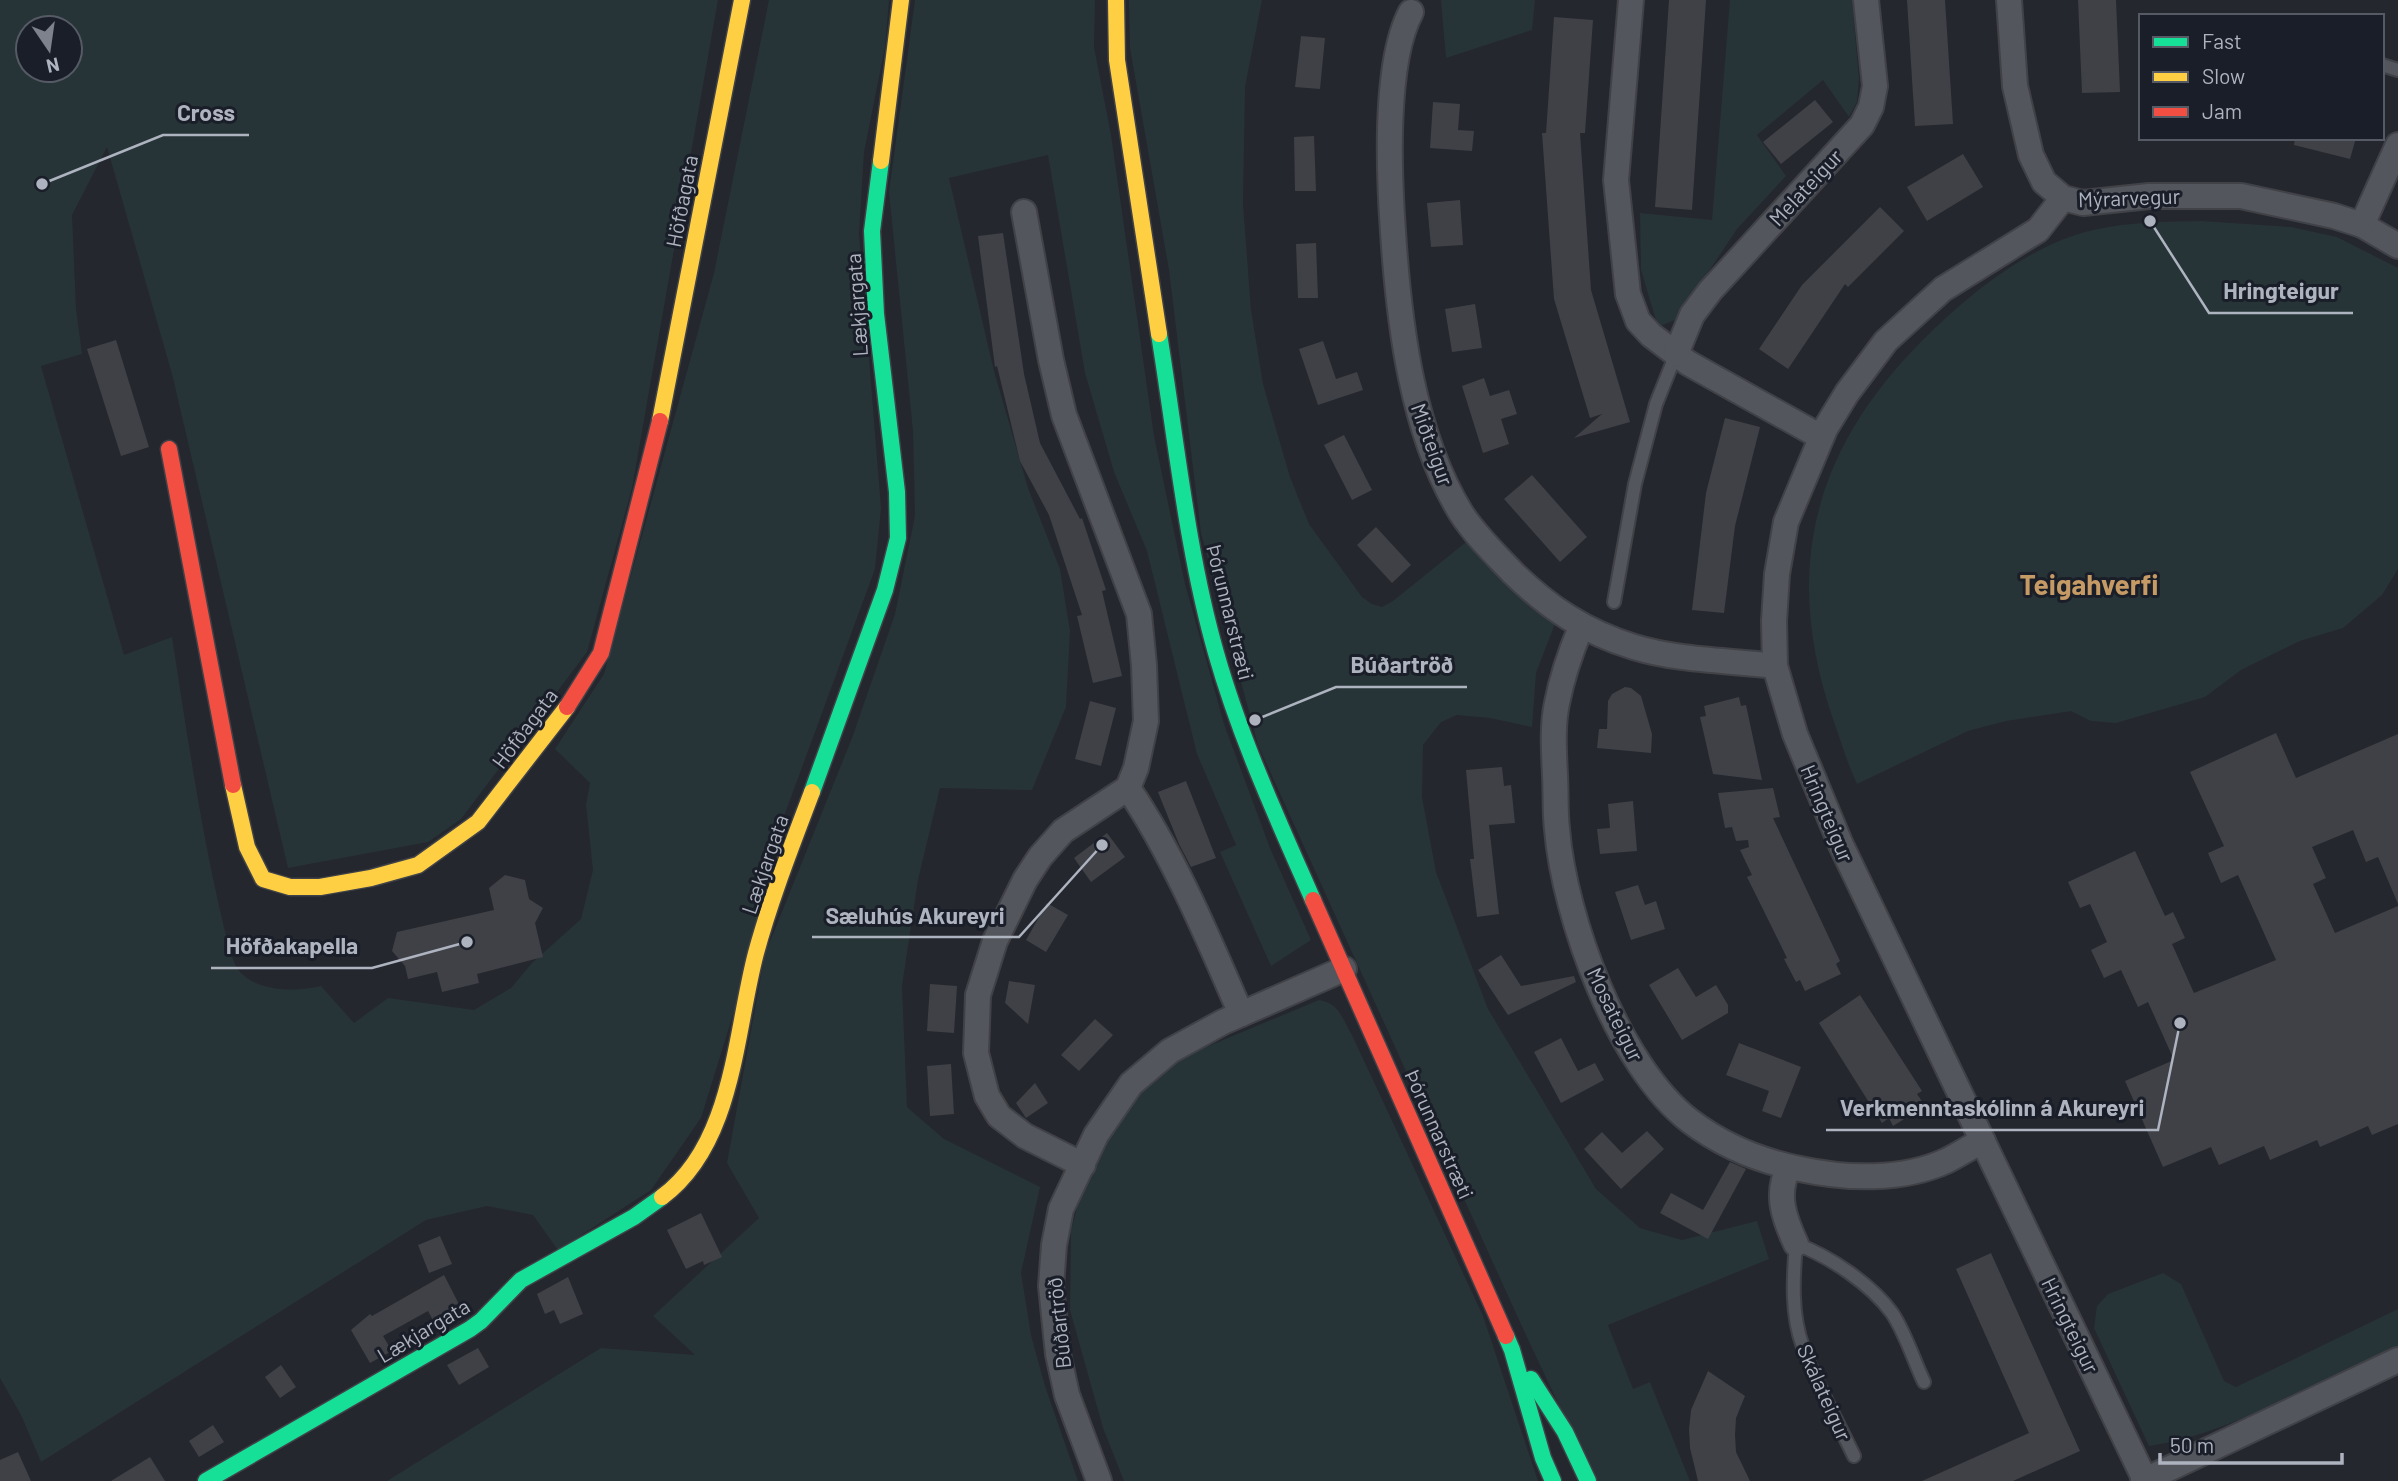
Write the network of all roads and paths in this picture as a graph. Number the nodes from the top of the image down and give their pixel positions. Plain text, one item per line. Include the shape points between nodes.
1 (742, 0) edge
2 (901, 0) edge
3 (1116, 0) edge
4 (1630, 0) edge
5 (1866, 0) edge
6 (2009, 0) edge
7 (1412, 12) dead end
8 (2398, 145) edge
9 (2063, 198) junction
10 (1024, 212) dead end
11 (2362, 225) junction
12 (2398, 246) edge
13 (1676, 354) junction
14 (1821, 437) junction
15 (169, 449) dead end
16 (1614, 602) dead end
17 (1581, 627) junction
18 (1775, 666) junction
19 (1128, 788) junction
20 (1344, 969) junction
21 (1241, 1014) junction
22 (1983, 1140) junction
23 (1083, 1164) junction
24 (1789, 1167) junction
25 (1796, 1244) junction
26 (1512, 1350) junction
27 (2398, 1360) edge
28 (1924, 1382) dead end
29 (1854, 1457) dead end
30 (2144, 1480) edge
31 (206, 1481) edge
32 (1099, 1481) edge
33 (1553, 1481) edge
34 (1588, 1481) edge

1 - 15 street, Höfðagata via 658,433 601,653 562,716 478,822 418,865 320,887 290,887 263,879 239,817
2 - 31 street, Lækjargata via 872,231 898,538 885,590 756,953 716,1125 693,1164 652,1205 521,1280 470,1329
3 - 20 street, Þórunnarstræti via 1117,60 1127,135 1198,578 1216,654 1267,794
4 - 13 street via 1616,180 1628,294 1638,321
5 - 13 street, Melateigur via 1875,86 1862,125 1710,290 1692,315
6 - 9 street, Mýrarvegur via 2015,86 2031,155 2044,182
7 - 17 street, Miðteigur via 1395,62 1390,191 1396,282 1414,389 1441,474 1462,514 1526,585
8 - 11 street
9 - 11 street, Mýrarvegur via 2083,203 2149,196 2241,196
9 - 14 street, Hringteigur via 2038,230 1943,289 1886,341
10 - 19 street via 1065,415 1139,614 1146,721
11 - 12 street, Mýrarvegur
13 - 14 street
13 - 16 lane, Melateigur via 1656,404 1635,484
14 - 18 street, Hringteigur via 1786,522 1777,574
17 - 18 street, Miðteigur via 1670,656
17 - 24 street, Mosateigur via 1557,703 1557,831 1569,899 1603,998 1627,1047 1654,1085 1689,1121 1726,1144
18 - 22 street, Hringteigur via 1795,734 1841,845
19 - 21 street via 1145,812
19 - 23 street via 1063,831 1040,857 995,941 978,995 976,1053 987,1096 999,1116 1026,1136
20 - 21 street, Búðartröð
20 - 26 street, Þórunnarstræti
21 - 23 street, Búðartröð via 1170,1051 1131,1084 1096,1135
22 - 24 street, Mosateigur via 1944,1162 1904,1173 1860,1177
22 - 30 street, Hringteigur
23 - 32 street, Búðartröð via 1061,1209 1051,1286 1067,1395
24 - 25 street, Skálateigur via 1781,1196 1783,1217
25 - 28 lane via 1826,1256 1874,1293 1892,1314
25 - 29 lane, Skálateigur via 1795,1312 1802,1347
26 - 33 street, Þórunnarstræti via 1542,1458
26 - 34 street, Þórunnarstræti via 1565,1432
27 - 30 street

